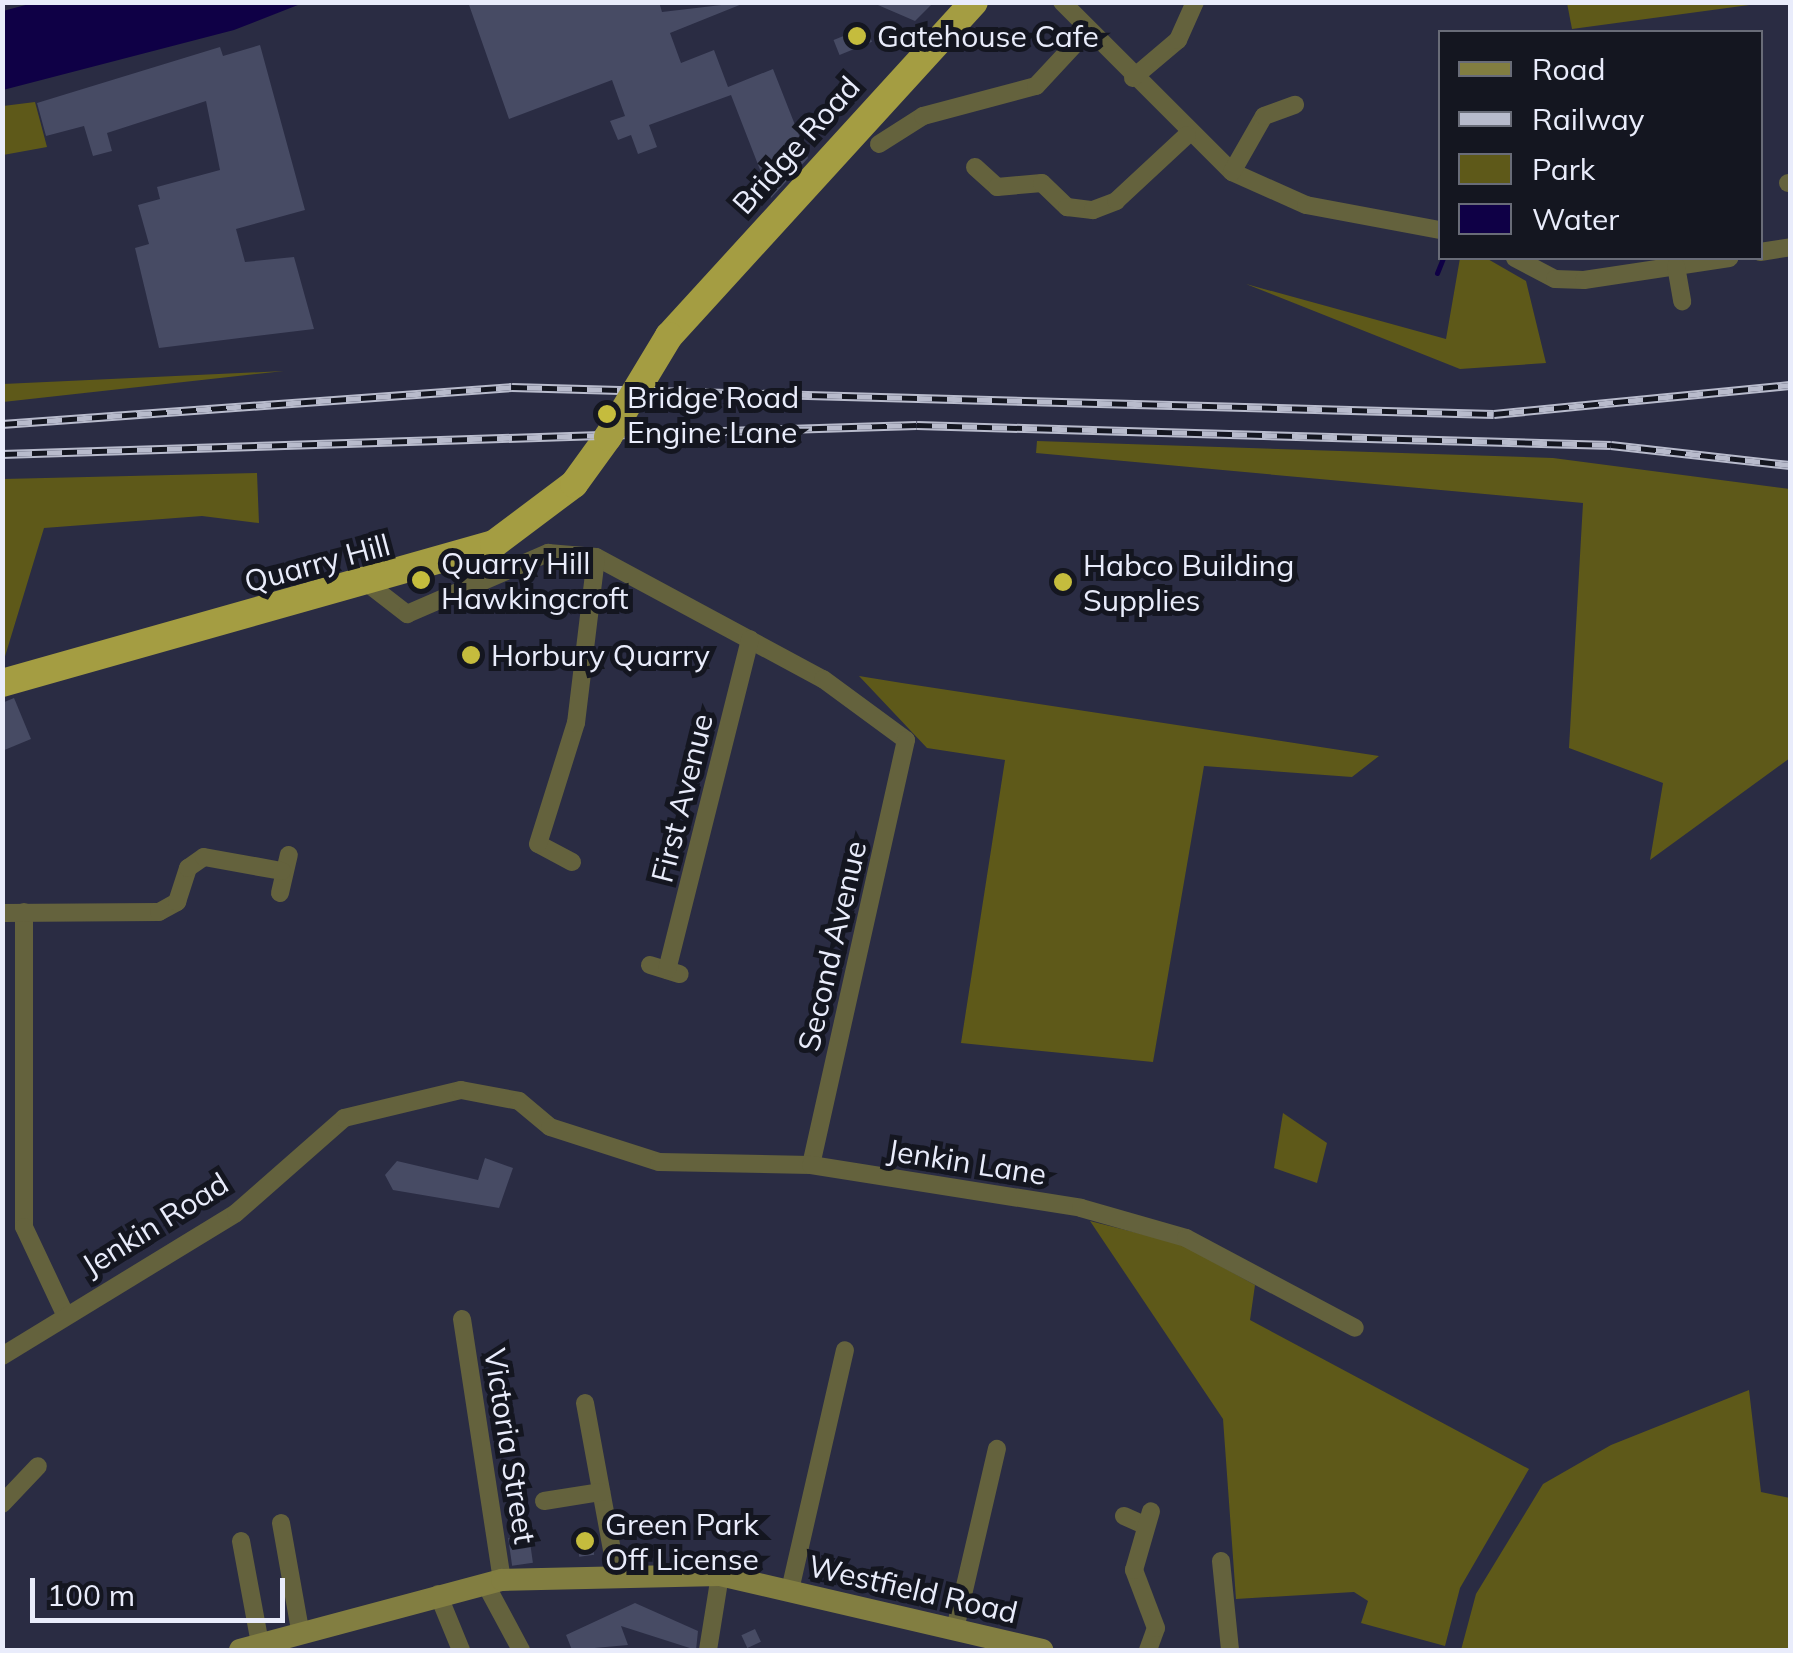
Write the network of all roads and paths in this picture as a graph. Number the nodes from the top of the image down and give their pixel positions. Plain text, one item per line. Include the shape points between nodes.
1 (974, 2) edge
2 (1062, 2) edge
3 (1194, 2) edge
4 (1088, 30) junction
5 (1133, 78) junction
6 (1295, 105) dead end
7 (1187, 134) junction
8 (880, 144) dead end
9 (975, 168) dead end
10 (1232, 172) junction
11 (1438, 230) edge
12 (1790, 247) edge
13 (1763, 252) edge
14 (1519, 260) edge
15 (1716, 260) edge
16 (1676, 266) junction
17 (1682, 301) dead end
18 (608, 436) joint
19 (596, 557) junction
20 (367, 582) junction
21 (750, 639) junction
22 (2, 682) edge
23 (572, 862) dead end
24 (280, 893) dead end
25 (24, 912) junction
26 (2, 913) edge
27 (666, 970) dead end
28 (24, 1058) junction
29 (2, 1061) edge
30 (550, 1127) joint
31 (811, 1165) junction
32 (64, 1312) junction
33 (462, 1319) dead end
34 (1355, 1328) dead end
35 (845, 1350) dead end
36 (2, 1356) edge
37 (585, 1404) dead end
38 (997, 1449) dead end
39 (38, 1466) dead end
40 (600, 1492) junction
41 (544, 1502) dead end
42 (2, 1504) edge
43 (1124, 1516) dead end
44 (282, 1523) dead end
45 (241, 1540) dead end
46 (1220, 1560) dead end
47 (720, 1574) junction
48 (618, 1577) junction
49 (494, 1582) junction
50 (790, 1590) junction
51 (438, 1594) junction
52 (955, 1629) junction
53 (300, 1630) junction
54 (250, 1647) edge
55 (461, 1650) edge
56 (521, 1650) edge
57 (708, 1650) edge
58 (1042, 1650) edge
59 (1148, 1650) edge
60 (1230, 1650) edge

1 - 18 highway, Bridge Road, bridge via 669,336
2 - 4 street
3 - 5 street via 1178,40
4 - 5 street
4 - 8 street via 1036,86 923,116
5 - 7 street
6 - 10 street via 1264,116
7 - 9 street via 1116,201 1093,210 1067,207 1042,183 997,187
7 - 10 street
10 - 11 street via 1306,205
12 - 13 street
14 - 16 street via 1555,279
15 - 16 street
16 - 17 street
18 - 20 highway, Quarry Hill via 574,484 494,544
19 - 20 street via 548,553 406,614
19 - 21 street
19 - 23 street via 576,723 538,844
20 - 22 highway, Quarry Hill
21 - 27 street, First Avenue
21 - 31 street, Second Avenue via 906,740
24 - 25 street via 286,863 204,857 188,868 176,902 159,912
25 - 26 street
25 - 28 street
28 - 29 street
28 - 32 street via 24,1227
30 - 31 street, Jenkin Lane via 659,1162
30 - 32 street, Jenkin Road via 519,1101 476,1091 422,1094 344,1118 236,1214
31 - 34 street, Jenkin Lane via 1081,1208 1186,1238
32 - 36 street, Jenkin Road
33 - 49 street, Victoria Street
35 - 50 street
37 - 40 street
38 - 52 street
39 - 42 street
40 - 41 street
40 - 48 street
43 - 59 street via 1149,1518 1134,1570 1156,1628
44 - 53 street
45 - 54 street
46 - 60 street
47 - 48 main road, Westfield Road
47 - 50 main road, Westfield Road
47 - 57 street
48 - 49 main road, Westfield Road
49 - 51 main road, Westfield Road
49 - 56 street, Victoria Street
50 - 52 main road, Westfield Road
51 - 53 main road, Westfield Road
51 - 55 street
52 - 58 main road, Westfield Road
53 - 54 main road, Westfield Road

